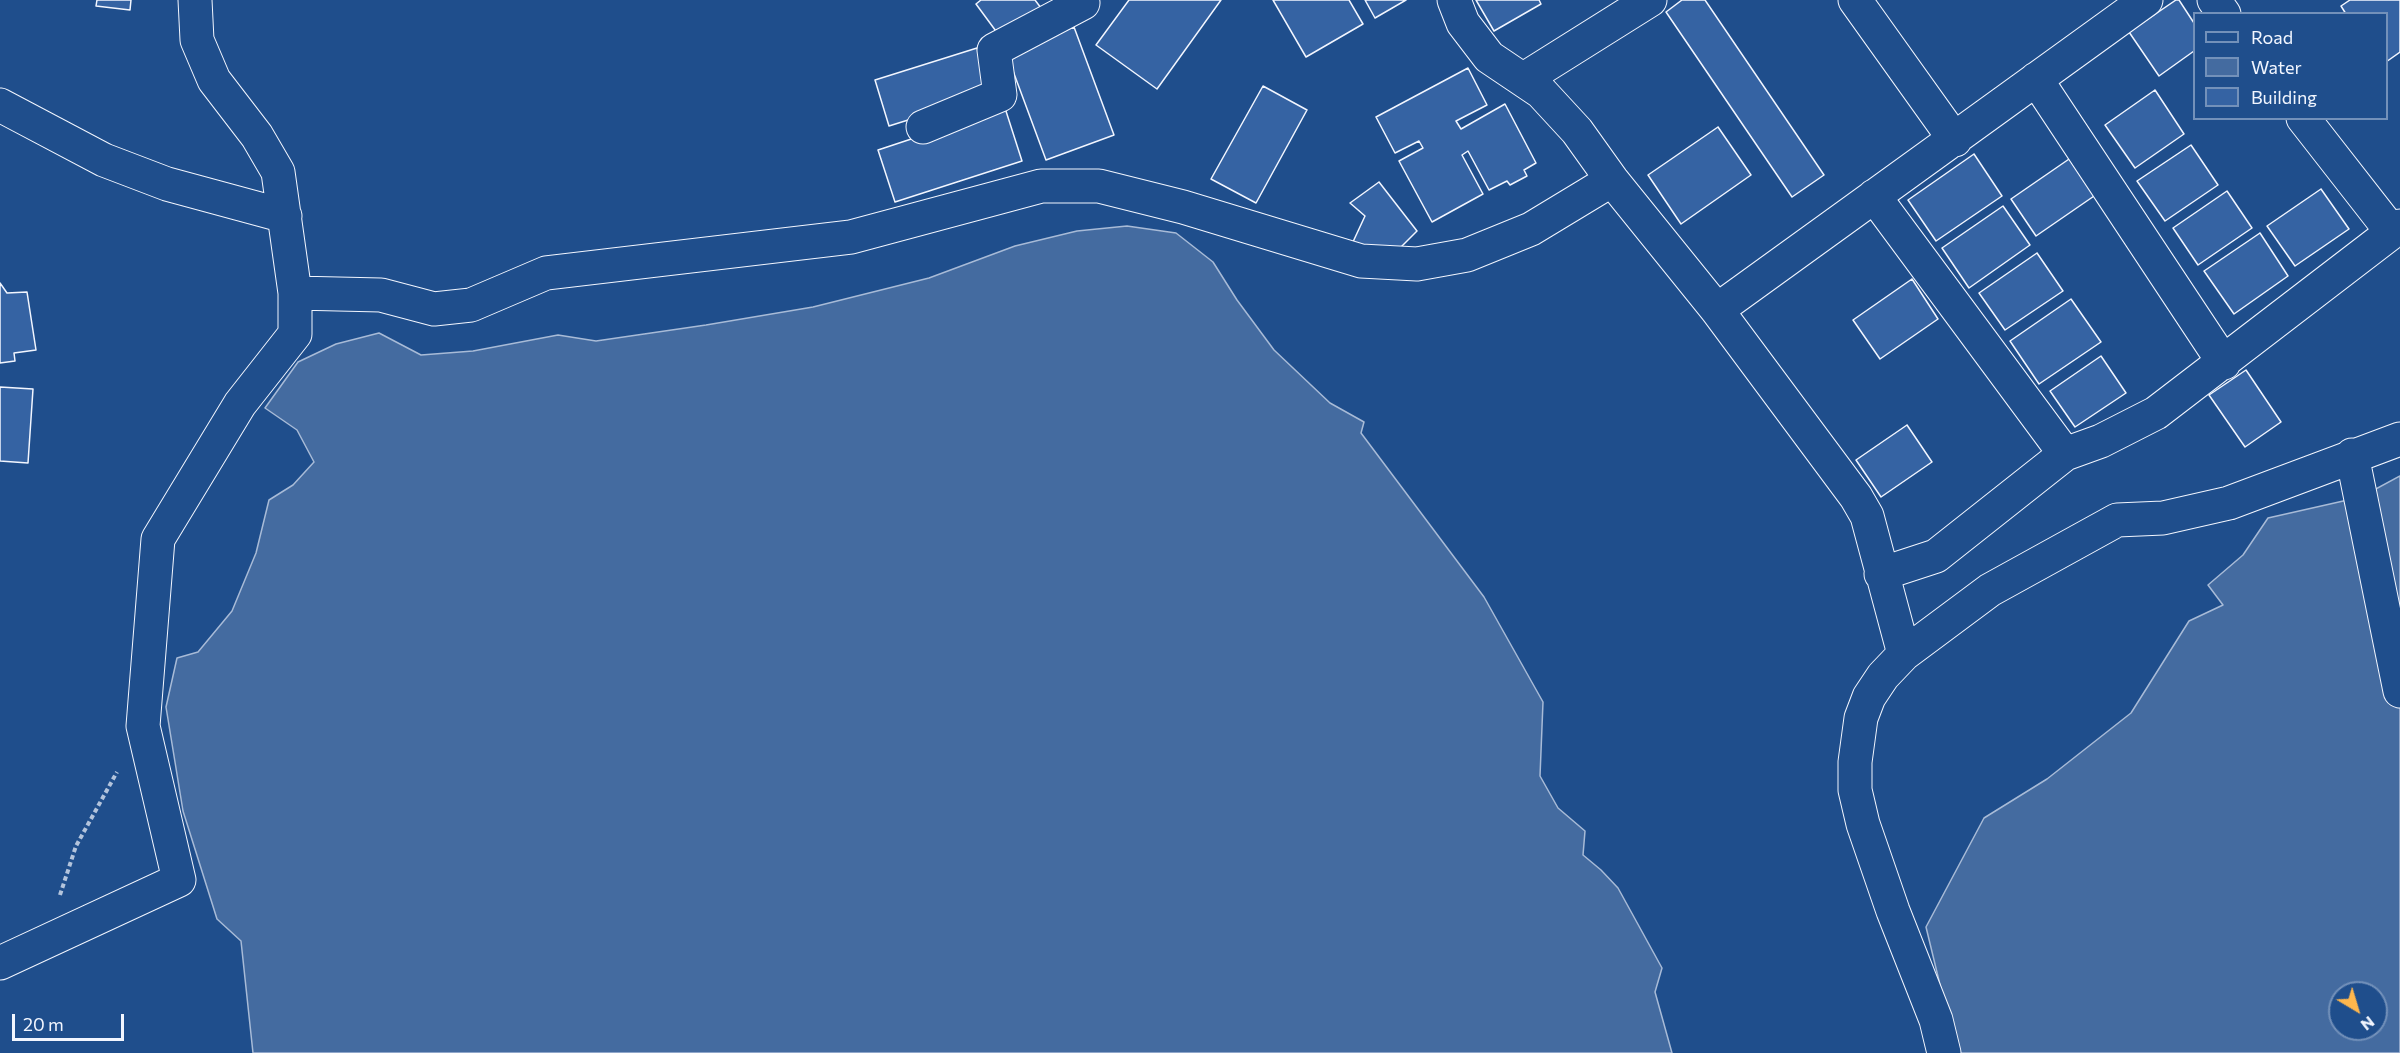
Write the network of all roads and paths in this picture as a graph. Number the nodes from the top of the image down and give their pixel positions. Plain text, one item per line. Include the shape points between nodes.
1 (195, 0) edge
2 (1082, 0) edge
3 (1455, 0) edge
4 (1650, 0) edge
5 (1855, 0) edge
6 (2146, 0) edge
7 (1524, 79) junction
8 (2036, 79) junction
9 (0, 105) edge
10 (2305, 120) edge
11 (923, 127) dead end
12 (1955, 140) junction
13 (1612, 180) junction
14 (1874, 196) junction
15 (285, 216) junction
16 (2396, 229) edge
17 (295, 293) junction
18 (1717, 310) junction
19 (2224, 363) junction
20 (2400, 439) edge
21 (2065, 454) junction
22 (2352, 455) junction
23 (1881, 574) junction
24 (1904, 654) junction
25 (2400, 691) edge
26 (143, 726) junction
27 (45, 943) junction
28 (0, 963) edge
29 (1944, 1053) edge

1 - 15 street via 197,40 214,80 257,136 278,172
2 - 11 street via 1083,3 994,50 1000,95
3 - 7 street via 1463,24 1489,57
4 - 7 street
5 - 12 street
6 - 8 street
7 - 13 street via 1577,131
8 - 12 street
8 - 19 street
9 - 15 street via 104,160 157,180
10 - 16 street
12 - 14 street
13 - 17 street via 1531,229 1467,255 1417,264 1361,261 1184,207 1099,186 1041,186 851,237 546,273 471,305 434,309 381,295
13 - 18 street
14 - 18 street
14 - 21 street
15 - 17 street
16 - 19 street
17 - 26 street via 296,334 240,404 158,539
18 - 23 street via 1856,497 1867,516
19 - 21 street via 2156,413
20 - 22 street
21 - 23 street via 1936,556
22 - 24 street via 2229,503 2163,518 2117,520 1990,591
22 - 25 street
23 - 24 street
24 - 29 street via 1878,683 1861,718 1855,790 1863,824 1936,1020
26 - 27 path via 76,846
26 - 27 street via 179,880
27 - 28 street

